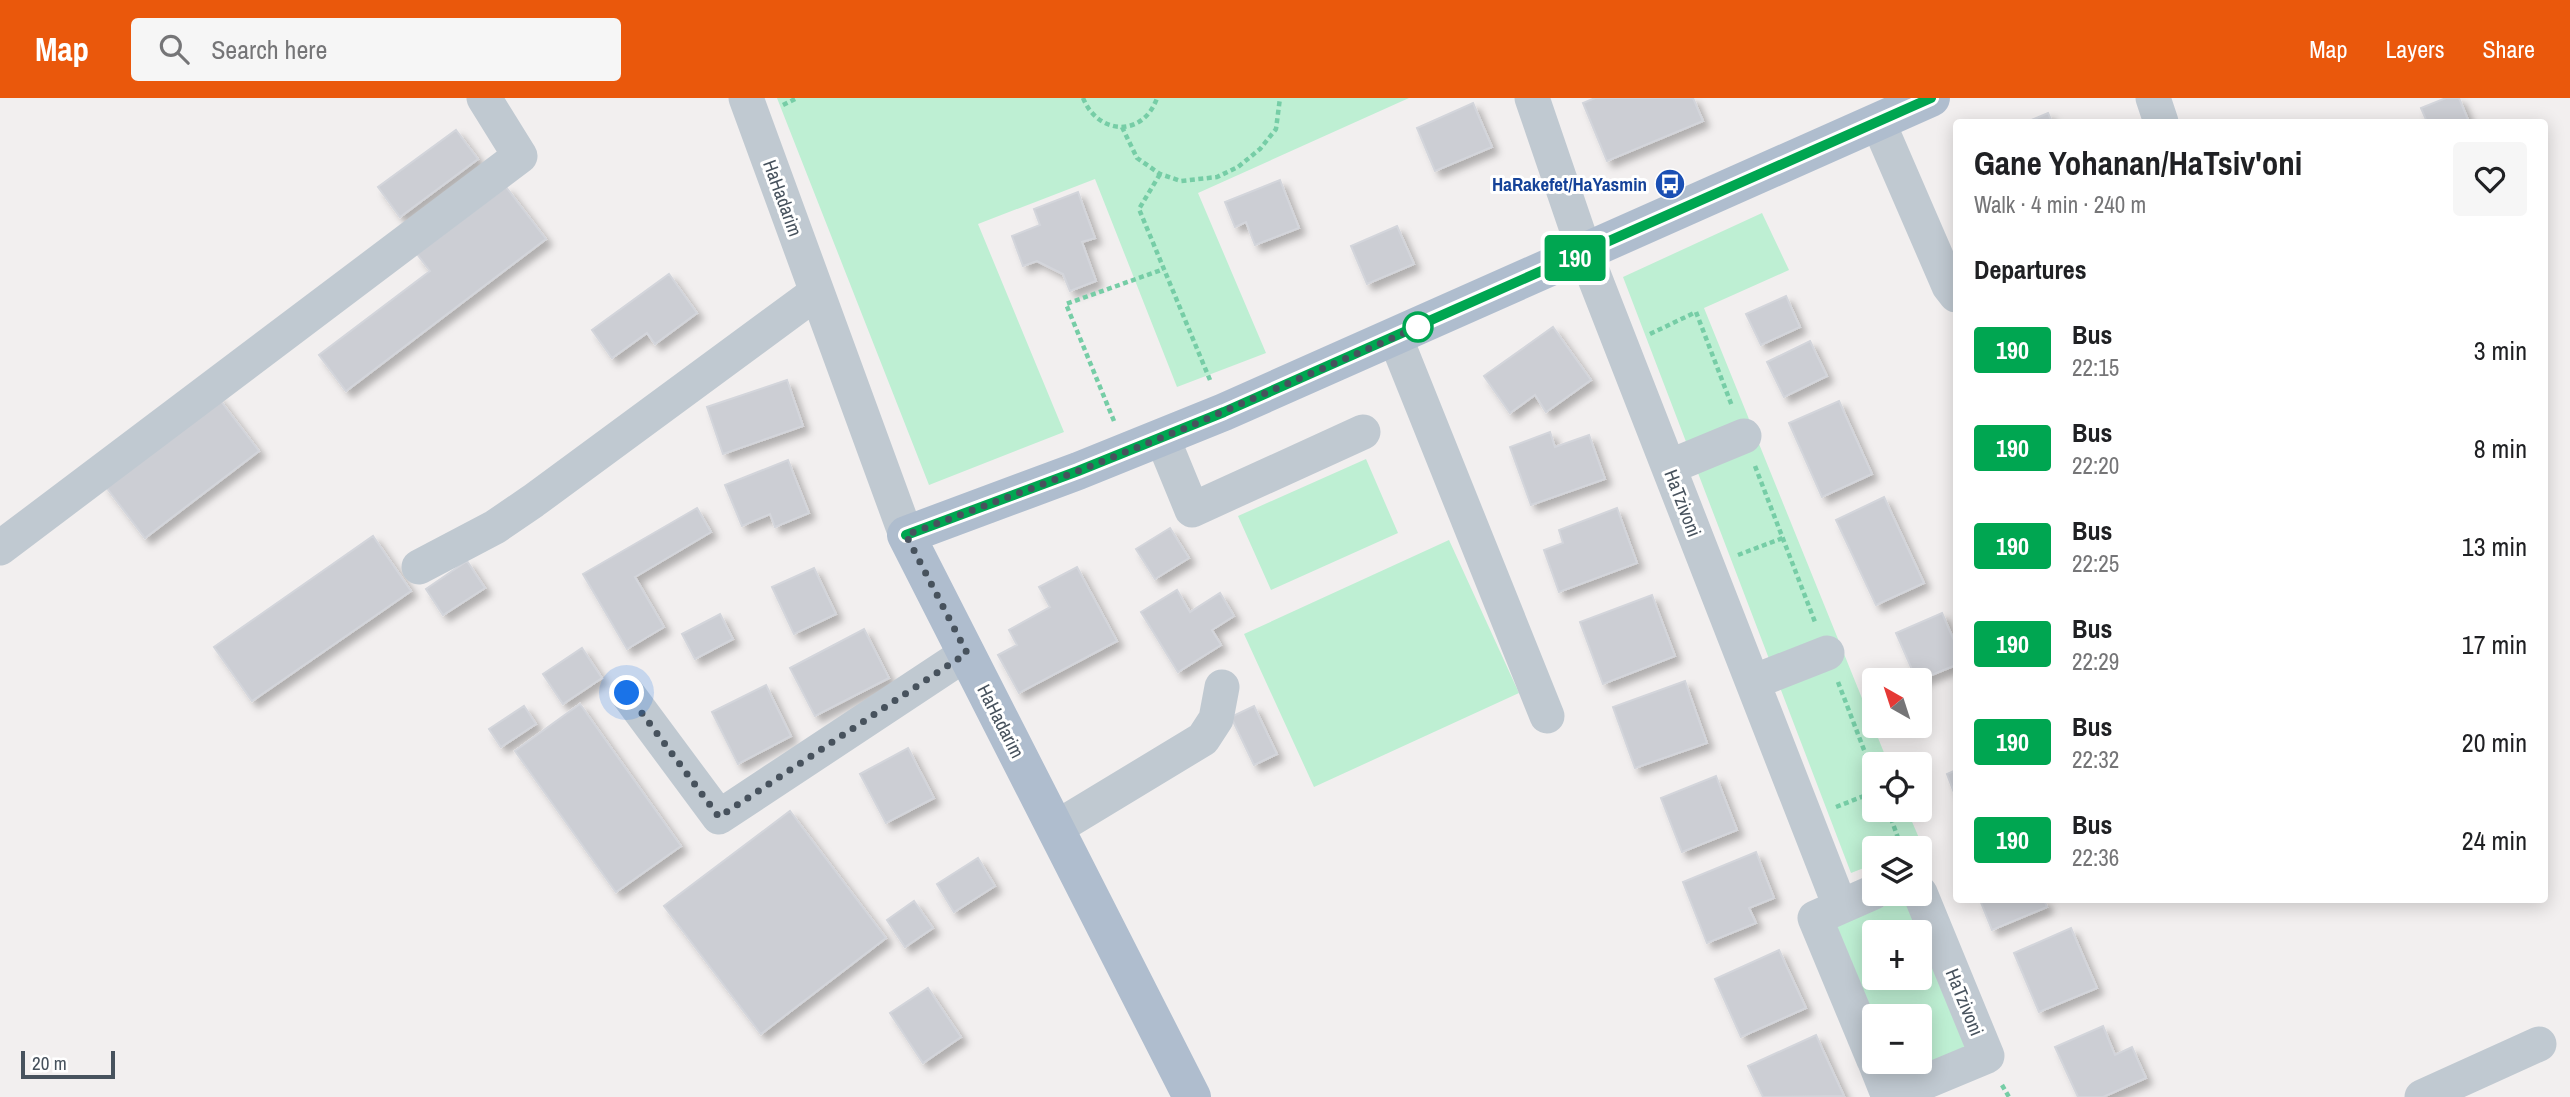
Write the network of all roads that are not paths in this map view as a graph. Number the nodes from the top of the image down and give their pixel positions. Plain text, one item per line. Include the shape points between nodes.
1 (484, 98) edge
2 (746, 98) edge
3 (1532, 98) edge
4 (1931, 98) edge
5 (2154, 98) edge
6 (2160, 119) edge
7 (1878, 122) junction
8 (1585, 253) junction
9 (1953, 291) edge
10 (817, 292) junction
11 (1395, 337) junction
12 (1363, 432) dead end
13 (1744, 436) road end
14 (1162, 437) junction
15 (1669, 467) junction
16 (906, 535) junction
17 (0, 548) edge
18 (419, 567) dead end
19 (967, 653) junction
20 (1827, 653) road end
21 (1753, 682) junction
22 (1222, 687) dead end
23 (627, 693) dead end
24 (1547, 716) dead end
25 (1056, 828) junction
26 (1862, 897) edge
27 (1840, 906) junction
28 (1925, 906) edge
29 (1862, 1030) edge
30 (2539, 1044) dead end
31 (1880, 1074) edge
32 (1192, 1097) edge
33 (2422, 1097) edge

1 - 17 street via 520,156
2 - 10 street, HaHadarim
3 - 8 street, HaTzivoni
4 - 7 main road
5 - 6 street
7 - 8 main road
7 - 9 street
8 - 11 main road
8 - 15 street, HaTzivoni
10 - 16 street, HaHadarim
10 - 18 street via 523,508
11 - 14 main road
11 - 24 street
12 - 14 street via 1192,510
13 - 15 street
14 - 16 main road
15 - 21 street, HaTzivoni
16 - 19 main road, HaHadarim
19 - 23 street via 719,817
19 - 25 main road, HaHadarim
20 - 21 street
21 - 27 street, HaTzivoni
22 - 25 street via 1216,719 1203,739
25 - 32 main road, HaHadarim
26 - 27 street, HaTzivoni
27 - 29 street, HaTzivoni via 1815,918
28 - 31 street, HaTzivoni via 1987,1056 1889,1097
30 - 33 street

